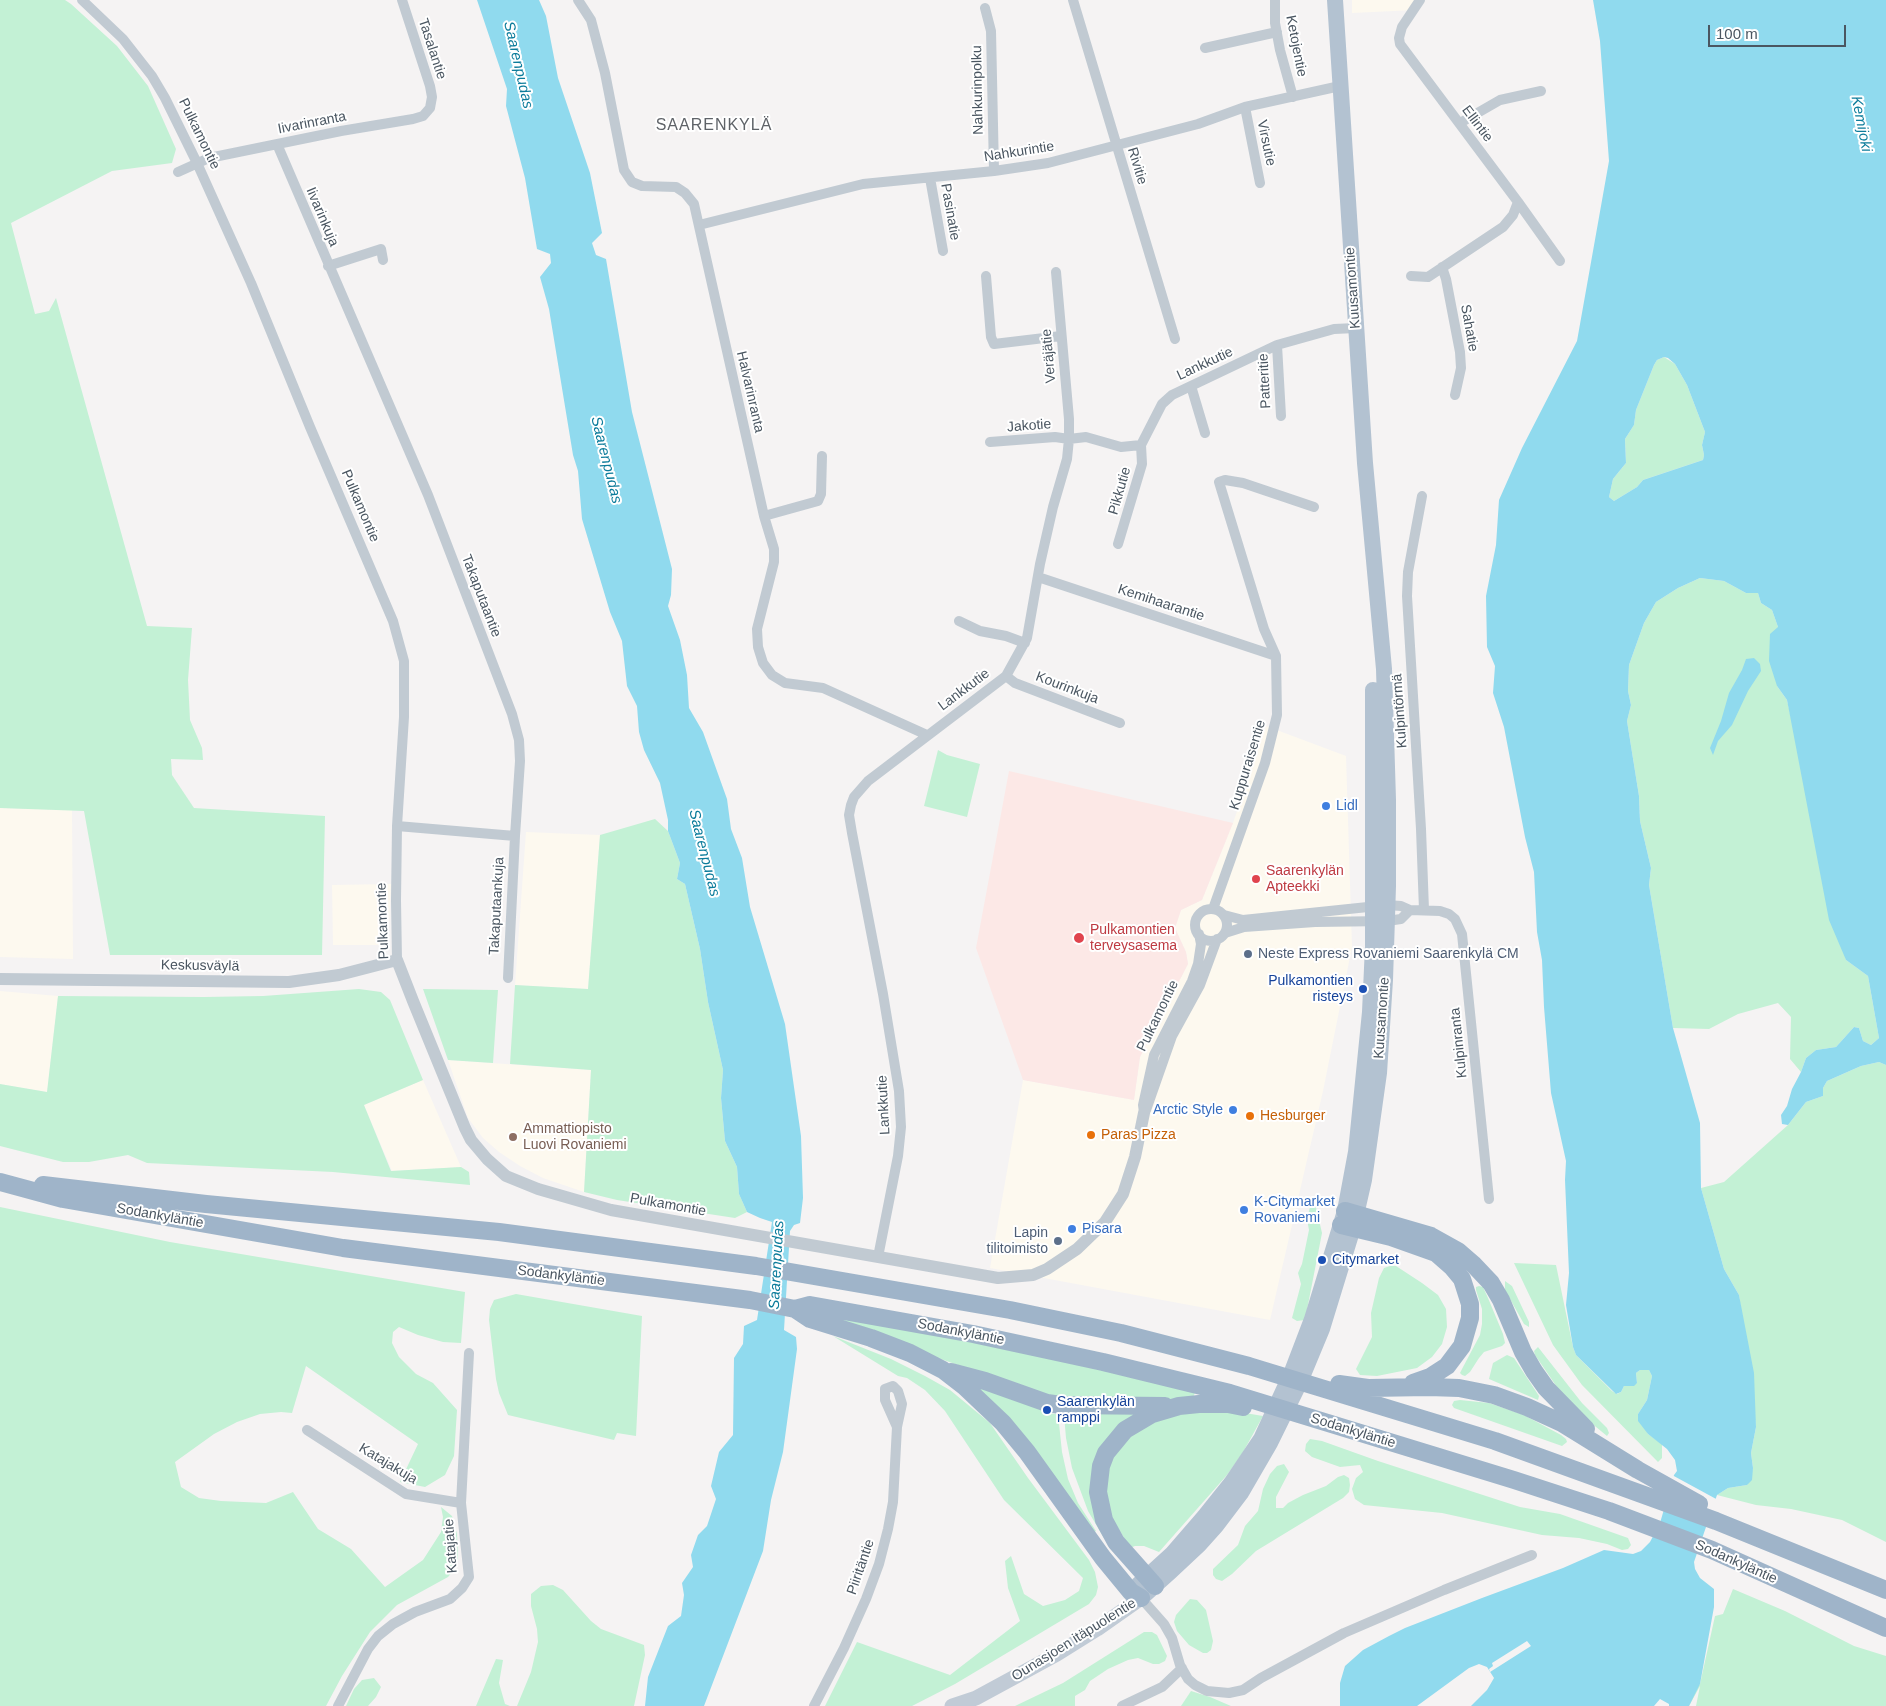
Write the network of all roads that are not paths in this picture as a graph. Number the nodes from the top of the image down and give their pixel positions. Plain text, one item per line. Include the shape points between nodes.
1 (82, 0) edge
2 (402, 0) edge
3 (578, 0) edge
4 (1073, 0) edge
5 (1274, 0) edge
6 (1334, 0) edge
7 (1420, 0) edge
8 (985, 8) dead end
9 (1277, 32) junction
10 (1205, 48) dead end
11 (1340, 86) junction
12 (1541, 91) dead end
13 (1292, 97) junction
14 (1244, 107) junction
15 (430, 108) joint
16 (1460, 123) junction
17 (277, 144) junction
18 (1117, 146) junction
19 (197, 163) junction
20 (994, 171) junction
21 (178, 172) dead end
22 (930, 178) junction
23 (1260, 183) dead end
24 (1518, 202) junction
25 (699, 225) junction
26 (943, 251) dead end
27 (384, 260) dead end
28 (1560, 261) dead end
29 (328, 266) junction
30 (1442, 267) junction
31 (1056, 272) dead end
32 (986, 276) dead end
33 (1411, 276) dead end
34 (1356, 328) junction
35 (1061, 336) junction
36 (1175, 339) dead end
37 (1278, 345) junction
38 (1191, 386) junction
39 (1455, 395) dead end
40 (1281, 416) dead end
41 (1205, 433) dead end
42 (1069, 439) junction
43 (990, 442) dead end
44 (1141, 445) junction
45 (822, 456) dead end
46 (1422, 496) dead end
47 (1314, 507) dead end
48 (764, 516) junction
49 (1118, 544) dead end
50 (1038, 577) junction
51 (959, 621) dead end
52 (1025, 643) junction
53 (1276, 656) junction
54 (1006, 676) junction
55 (1120, 723) dead end
56 (927, 735) junction
57 (398, 826) junction
58 (515, 836) junction
59 (1213, 909) junction
60 (1410, 910) junction
61 (1424, 910) junction
62 (1380, 913) junction
63 (1224, 915) junction
64 (1199, 934) junction
65 (1221, 936) junction
66 (397, 960) junction
67 (508, 978) dead end
68 (0, 979) edge
69 (1144, 1113) junction
70 (0, 1181) edge
71 (1489, 1198) dead end
72 (1349, 1220) junction
73 (878, 1257) junction
74 (795, 1308) junction
75 (469, 1353) dead end
76 (943, 1370) junction
77 (1318, 1387) junction
78 (1400, 1387) junction
79 (1260, 1403) junction
80 (1179, 1406) junction
81 (897, 1427) dead end
82 (307, 1430) dead end
83 (1266, 1441) joint
84 (1608, 1450) junction
85 (1654, 1488) junction
86 (462, 1503) junction
87 (1532, 1555) dead end
88 (1143, 1588) junction
89 (1886, 1590) edge
90 (1886, 1628) edge
91 (1182, 1668) junction
92 (956, 1704) edge
93 (338, 1706) edge
94 (814, 1706) edge
95 (1122, 1706) edge

1 - 19 street, Pulkamontie via 123,39 152,76
2 - 15 street, Tasalantie via 430,86
3 - 25 street, Halvarinranta via 591,20 624,170 632,182 642,186 676,187 685,193 694,204
4 - 18 street, Rivitie
5 - 9 street, Ketojentie
6 - 11 main road, Kuusamontie
7 - 16 street, Ellintie via 1402,27 1400,44
8 - 20 street, Nahkurinpolku via 991,31
9 - 10 street
9 - 13 street, Ketojentie
11 - 13 street, Nahkurintie
11 - 34 main road, Kuusamontie
12 - 16 street via 1500,100
13 - 14 street, Nahkurintie
14 - 18 street, Nahkurintie via 1198,124
14 - 23 street, Virsutie
15 - 17 street, Iivarinranta via 423,116 413,119
16 - 24 street, Ellintie
17 - 19 street, Iivarinranta
17 - 29 street, Iivarinkuja
18 - 20 street, Nahkurintie via 1048,163
18 - 36 street, Rivitie
19 - 21 street, Iivarinranta
19 - 57 street, Pulkamontie via 393,621 404,661
20 - 22 street, Nahkurintie
22 - 25 street, Nahkurintie via 863,184
22 - 26 street, Pasinatie
24 - 28 street, Ellintie
24 - 30 street via 1503,227
25 - 48 street, Halvarinranta
27 - 29 street, Iivarinkuja via 381,249
29 - 58 street, Takaputaantie via 428,495 512,714 520,760
30 - 33 street via 1428,277
30 - 39 street, Sahatie via 1460,352 1461,368
31 - 35 street, Veräjätie
32 - 35 street via 990,337 994,344
34 - 37 street, Lankkutie via 1334,329
34 - 62 main road, Kuusamontie via 1384,669 1388,800
35 - 42 street, Veräjätie
37 - 38 street, Lankkutie
37 - 40 street, Patteritie
38 - 41 street
38 - 44 street, Lankkutie via 1162,404
42 - 43 street, Jakotie via 1055,437
42 - 44 street via 1086,437 1122,447
42 - 50 street, Lankkutie
44 - 49 street, Pikkutie via 1142,464
45 - 48 street via 818,501
46 - 61 street, Kulpintörmä via 1408,572 1407,596
47 - 53 street, Kuppuraisentie via 1243,483 1219,482 1264,629
48 - 56 street, Halvarinranta via 774,549 774,562 757,629 763,663 772,675 786,683 823,688
50 - 52 street, Lankkutie
50 - 53 street, Kemihaarantie
51 - 52 street via 980,631
52 - 54 street, Lankkutie
53 - 59 street, Kuppuraisentie via 1277,715 1273,733
54 - 55 street, Kourinkuja via 1015,683
54 - 56 street, Lankkutie
56 - 73 street, Lankkutie via 868,781 854,797 849,815 899,1091 901,1127 898,1156
57 - 58 street
57 - 66 street, Pulkamontie
58 - 67 street, Takaputaankuja
59 - 63 street
59 - 64 street via 1206,910 1197,918
60 - 61 street
60 - 62 street via 1401,906
60 - 62 street via 1401,919
61 - 71 street, Kulpinranta via 1449,914 1462,934
62 - 63 street via 1324,913 1243,920
62 - 65 street via 1339,921 1244,927
62 - 72 main road, Kuusamontie via 1378,1073 1364,1180
63 - 65 street via 1227,924
64 - 65 street via 1207,940
64 - 69 street, Pulkamontie via 1198,964 1154,1055
65 - 69 street, Pulkamontie via 1200,985 1172,1036
66 - 68 street, Keskusväylä via 339,975 288,982
66 - 73 street, Pulkamontie via 471,1140 506,1176 538,1189 611,1210
69 - 73 street, Pulkamontie via 1130,1176 1119,1202 1095,1232 1047,1269 1033,1275 998,1278
70 - 74 highway, Sodankyläntie via 63,1199 343,1248
70 - 77 highway, Sodankyläntie via 499,1232 799,1272 1067,1321 1180,1347
72 - 78 highway via 1436,1252 1462,1279 1467,1292 1470,1318 1462,1346 1455,1357 1430,1377
72 - 83 main road, Kuusamontie via 1321,1293 1312,1338
72 - 84 highway via 1431,1236 1458,1250 1491,1283 1523,1352 1546,1388
74 - 76 highway via 810,1319 892,1346
74 - 79 highway, Sodankyläntie via 810,1305 973,1334 1230,1393
75 - 86 street, Katajatie
76 - 80 highway via 1060,1405
76 - 88 highway via 1003,1423 1103,1558
77 - 78 highway via 1330,1382 1368,1388
77 - 85 highway, Sodankyläntie
78 - 84 highway via 1460,1388 1494,1395 1562,1423
79 - 80 highway via 1246,1407 1210,1403
79 - 90 highway, Sodankyläntie via 1514,1480 1638,1522 1712,1550
80 - 88 highway via 1152,1414 1125,1430 1106,1453 1099,1477 1100,1505 1107,1526
81 - 94 street, Piiritäntie via 893,1502 878,1564 844,1648
82 - 86 street, Katajakuja via 406,1494
83 - 88 main road, Ounasjoen itäpuolentie via 1241,1493 1216,1526
84 - 85 highway
85 - 89 highway via 1694,1502 1718,1517 1727,1517 1737,1529
86 - 93 street, Katajatie via 469,1577 450,1599 415,1612 378,1636
87 - 91 street via 1356,1628 1234,1693 1201,1688 1188,1679
88 - 91 street via 1172,1638
88 - 92 main road, Ounasjoen itäpuolentie via 1056,1647 970,1692
91 - 95 street via 1162,1686

